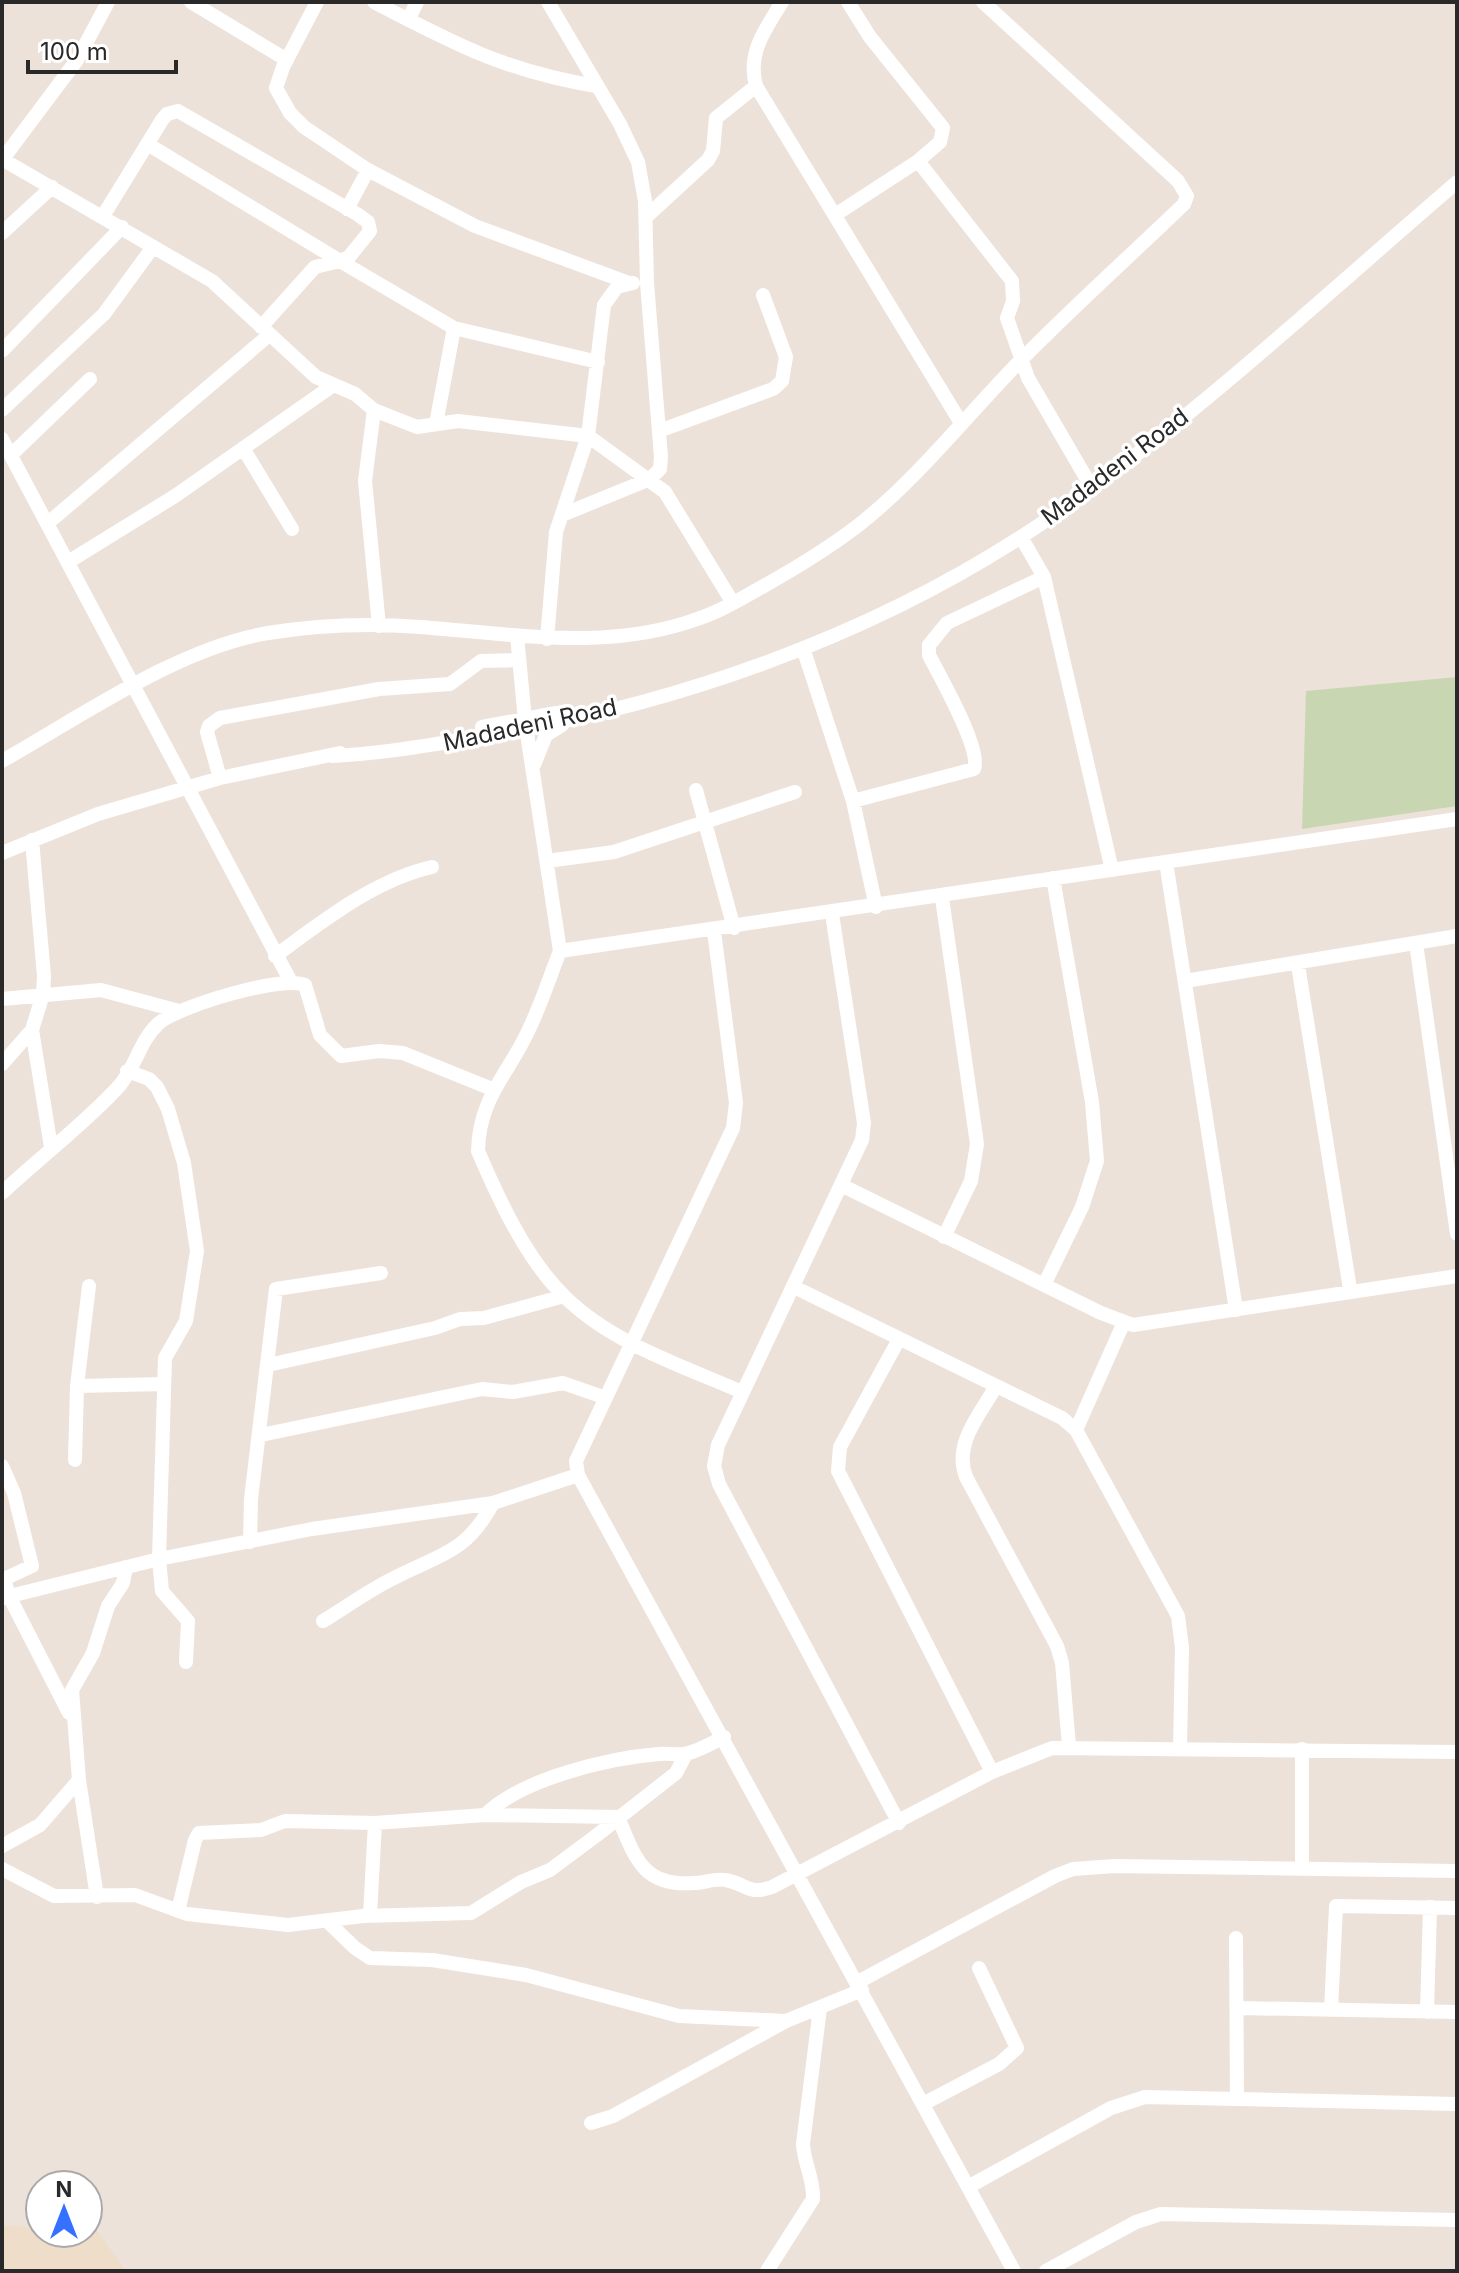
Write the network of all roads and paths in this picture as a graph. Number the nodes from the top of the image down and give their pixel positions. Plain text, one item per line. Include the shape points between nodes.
1 (108, 2) edge
2 (317, 2) edge
3 (374, 2) edge
4 (417, 2) edge
5 (548, 2) edge
6 (782, 2) edge
7 (848, 2) edge
8 (983, 2) edge
9 (197, 3) edge
10 (408, 20) junction
11 (287, 60) junction
12 (596, 86) junction
13 (756, 86) junction
14 (149, 145) junction
15 (2, 160) edge
16 (918, 161) junction
17 (368, 170) junction
18 (1457, 182) edge
19 (52, 187) junction
20 (347, 209) junction
21 (835, 215) junction
22 (103, 216) junction
23 (646, 217) junction
24 (122, 227) junction
25 (2, 233) edge
26 (153, 247) junction
27 (340, 261) junction
28 (629, 283) junction
29 (647, 283) junction
30 (763, 295) dead end
31 (454, 328) junction
32 (265, 331) junction
33 (2, 351) edge
34 (1023, 359) junction
35 (598, 362) junction
36 (90, 379) dead end
37 (332, 386) junction
38 (2, 410) edge
39 (374, 410) junction
40 (961, 423) junction
41 (436, 424) junction
42 (659, 431) junction
43 (588, 436) junction
44 (2, 439) edge
45 (243, 448) junction
46 (11, 455) junction
47 (650, 479) junction
48 (1092, 488) junction
49 (562, 515) junction
50 (48, 523) junction
51 (292, 529) dead end
52 (1021, 537) junction
53 (68, 562) junction
54 (1044, 577) junction
55 (733, 603) junction
56 (379, 626) junction
57 (517, 636) junction
58 (547, 639) junction
59 (803, 648) junction
60 (519, 660) junction
61 (724, 675) junction
62 (133, 687) junction
63 (573, 719) junction
64 (526, 725) junction
65 (496, 735) junction
66 (332, 756) junction
67 (2, 761) edge
68 (532, 765) junction
69 (220, 778) junction
70 (190, 787) junction
71 (696, 790) dead end
72 (795, 792) dead end
73 (853, 801) junction
74 (1457, 819) edge
75 (703, 822) junction
76 (32, 840) junction
77 (2, 853) edge
78 (547, 861) junction
79 (1166, 862) junction
80 (432, 867) dead end
81 (1112, 870) junction
82 (1053, 878) junction
83 (942, 898) junction
84 (876, 907) junction
85 (832, 914) junction
86 (734, 928) junction
87 (714, 931) junction
88 (1457, 936) edge
89 (1416, 943) junction
90 (560, 951) junction
91 (275, 956) junction
92 (1298, 965) junction
93 (1185, 981) junction
94 (291, 982) junction
95 (43, 994) junction
96 (2, 999) edge
97 (179, 1011) junction
98 (32, 1030) junction
99 (2, 1064) edge
100 (127, 1071) junction
101 (492, 1089) junction
102 (51, 1147) junction
103 (841, 1185) junction
104 (2, 1193) edge
105 (1457, 1234) edge
106 (944, 1237) junction
107 (381, 1273) dead end
108 (1457, 1276) edge
109 (1044, 1285) junction
110 (89, 1286) dead end
111 (794, 1287) junction
112 (1350, 1289) junction
113 (564, 1296) junction
114 (1236, 1310) junction
115 (1124, 1322) junction
116 (898, 1341) junction
117 (631, 1343) junction
118 (268, 1365) junction
119 (164, 1384) junction
120 (77, 1386) junction
121 (996, 1386) junction
122 (742, 1392) junction
123 (606, 1398) junction
124 (1076, 1430) junction
125 (261, 1435) junction
126 (75, 1460) dead end
127 (2, 1466) edge
128 (578, 1475) junction
129 (493, 1503) junction
130 (250, 1542) junction
131 (159, 1559) junction
132 (126, 1567) junction
133 (5, 1597) edge
134 (323, 1621) dead end
135 (186, 1662) dead end
136 (72, 1719) junction
137 (724, 1737) junction
138 (1069, 1746) junction
139 (1180, 1747) junction
140 (1302, 1749) junction
141 (1457, 1752) edge
142 (686, 1754) junction
143 (992, 1772) junction
144 (79, 1780) junction
145 (485, 1815) junction
146 (618, 1817) junction
147 (375, 1823) junction
148 (899, 1823) junction
149 (2, 1846) edge
150 (2, 1869) edge
151 (1302, 1869) junction
152 (1457, 1871) edge
153 (798, 1873) junction
154 (97, 1897) junction
155 (1430, 1907) junction
156 (1457, 1908) edge
157 (178, 1911) junction
158 (370, 1915) junction
159 (327, 1921) junction
160 (1236, 1938) dead end
161 (979, 1968) dead end
162 (860, 1986) junction
163 (820, 2008) junction
164 (1237, 2008) junction
165 (1331, 2010) junction
166 (1427, 2012) junction
167 (1457, 2012) edge
168 (786, 2021) junction
169 (1237, 2099) junction
170 (923, 2104) junction
171 (1457, 2104) edge
172 (591, 2123) dead end
173 (968, 2187) junction
174 (1457, 2220) edge
175 (767, 2271) edge
176 (1014, 2271) edge
177 (1046, 2271) edge

1 - 15 street via 77,60
2 - 11 street
3 - 10 street
4 - 10 street
5 - 12 street
6 - 13 street via 756,48
7 - 16 street via 943,128 940,142
8 - 34 street via 1178,181 1187,196
9 - 11 street
10 - 12 street via 488,59 534,75
11 - 17 street via 276,88 290,113 320,140
12 - 23 street via 638,162
13 - 21 street
13 - 23 street via 716,118 708,160
14 - 20 street via 167,114 178,111
14 - 22 street
14 - 27 street
15 - 19 street
16 - 21 street
16 - 34 street via 1012,281 1007,318
17 - 20 street
17 - 28 street via 475,226
18 - 48 street, Madadeni Road
19 - 22 street
19 - 25 street
20 - 27 street via 368,222 370,231
21 - 40 street
22 - 24 street
23 - 29 street
24 - 26 street
24 - 33 street
26 - 32 street via 212,281
26 - 38 street via 112,305
27 - 31 street
27 - 32 street via 315,267
28 - 29 street
28 - 35 street via 609,294 604,305
29 - 42 street
30 - 42 street via 786,357 782,381 773,389
31 - 35 street
31 - 41 street
32 - 37 street
32 - 50 street
34 - 40 street
34 - 48 street via 1031,384
35 - 43 street
36 - 46 street
37 - 39 street via 355,394
37 - 45 street
39 - 41 street via 412,426
39 - 56 street via 365,481
40 - 55 street via 863,522 816,556
41 - 43 street via 458,421
42 - 47 street via 661,465
43 - 47 street
43 - 49 street
44 - 46 street
45 - 51 street
45 - 53 street
46 - 50 street
47 - 49 street
47 - 55 street via 665,492
48 - 52 street, Madadeni Road
49 - 58 street via 552,558
50 - 53 street
52 - 54 street
52 - 59 street, Madadeni Road via 909,600
53 - 62 street
54 - 73 street via 947,623 929,645 966,732 974,769
54 - 81 street
55 - 58 street via 699,619 649,631
56 - 57 street
56 - 62 street via 239,639
57 - 58 street
57 - 60 street
59 - 61 street, Madadeni Road
59 - 73 street
60 - 64 street
60 - 69 street via 476,662 450,684 379,689 220,718 207,732
61 - 63 street, Madadeni Road
61 - 64 street, Madadeni Road
62 - 67 street
62 - 70 street
63 - 64 street, Madadeni Road
63 - 68 street via 546,735
64 - 65 street, Madadeni Road
64 - 66 street, Madadeni Road via 369,746
64 - 68 street
65 - 66 street, Madadeni Road
65 - 68 street via 514,742
66 - 69 street, Madadeni Road
68 - 78 street
69 - 70 street, Madadeni Road
70 - 76 street, Madadeni Road
70 - 91 street
71 - 75 street
72 - 75 street
73 - 84 street
74 - 79 street
75 - 78 street via 614,852
75 - 86 street
76 - 77 street, Madadeni Road
76 - 95 street
78 - 90 street
79 - 81 street
79 - 93 street
80 - 91 street via 403,876 330,917
81 - 82 street
82 - 83 street
82 - 109 street via 1092,1102 1097,1161 1082,1207
83 - 84 street
83 - 106 street via 977,1144 971,1181
84 - 85 street
85 - 86 street
85 - 103 street via 864,1123 862,1140
86 - 87 street
87 - 90 street
87 - 117 street via 736,1103 733,1128
88 - 89 street
89 - 92 street
89 - 105 street
90 - 101 street via 529,1029
91 - 94 street
92 - 93 street
92 - 112 street
93 - 114 street
94 - 97 street
94 - 101 street via 308,990 320,1035 335,1053 403,1053
95 - 96 street
95 - 97 street via 101,990
95 - 98 street
97 - 100 street via 149,1033
98 - 99 street
98 - 102 street
100 - 102 street via 117,1088
100 - 119 street via 149,1079 168,1109 184,1163 197,1251 186,1321 165,1358
101 - 113 street via 478,1151 531,1253
102 - 104 street
103 - 106 street
103 - 111 street
106 - 109 street
107 - 118 street via 276,1289
108 - 112 street
109 - 115 street
110 - 120 street
111 - 116 street
111 - 122 street
112 - 114 street
113 - 117 street
113 - 118 street
114 - 115 street via 1145,1325
115 - 124 street
116 - 121 street
116 - 143 street via 840,1447 838,1471
117 - 122 street
117 - 123 street
118 - 125 street
119 - 120 street
119 - 131 street
120 - 126 street
121 - 124 street
121 - 138 street via 963,1444 961,1462 1057,1646
122 - 148 street via 716,1454 719,1484
123 - 125 street via 558,1383 513,1392 482,1389
123 - 128 street via 576,1461
124 - 139 street via 1178,1616
125 - 130 street
127 - 133 street via 32,1566 4,1579
128 - 129 street
128 - 137 street
129 - 130 street
129 - 134 street via 481,1525 452,1553 396,1577
130 - 131 street
131 - 132 street
131 - 135 street via 162,1591 188,1621
132 - 133 street
132 - 136 street via 93,1653 72,1690
133 - 136 street
136 - 144 street
137 - 142 street
137 - 153 street
138 - 139 street
138 - 143 street
139 - 140 street
140 - 141 street
140 - 151 street
142 - 145 street via 659,1753 578,1771 519,1790
142 - 146 street via 676,1773
143 - 148 street
144 - 149 street via 40,1825
144 - 154 street
145 - 146 street
145 - 147 street
146 - 153 street via 645,1872 660,1880 723,1880 753,1891
146 - 158 street via 550,1870 480,1910
147 - 157 street via 285,1821 261,1830 204,1831 195,1840
147 - 158 street
148 - 153 street
150 - 154 street via 49,1895
151 - 152 street
151 - 162 street via 1073,1869
153 - 162 street
154 - 157 street via 140,1896
155 - 156 street
155 - 165 street via 1336,1906
155 - 166 street
157 - 159 street via 288,1925
158 - 159 street
159 - 168 street via 370,1958 432,1960 526,1975 679,2016
160 - 164 street
161 - 170 street via 1017,2048 999,2064
162 - 163 street
162 - 170 street
163 - 168 street
163 - 175 street via 803,2144 813,2199
164 - 165 street
164 - 169 street
165 - 166 street
166 - 167 street
168 - 172 street
169 - 171 street
169 - 173 street via 1133,2099
170 - 173 street
173 - 176 street
174 - 177 street via 1161,2214

